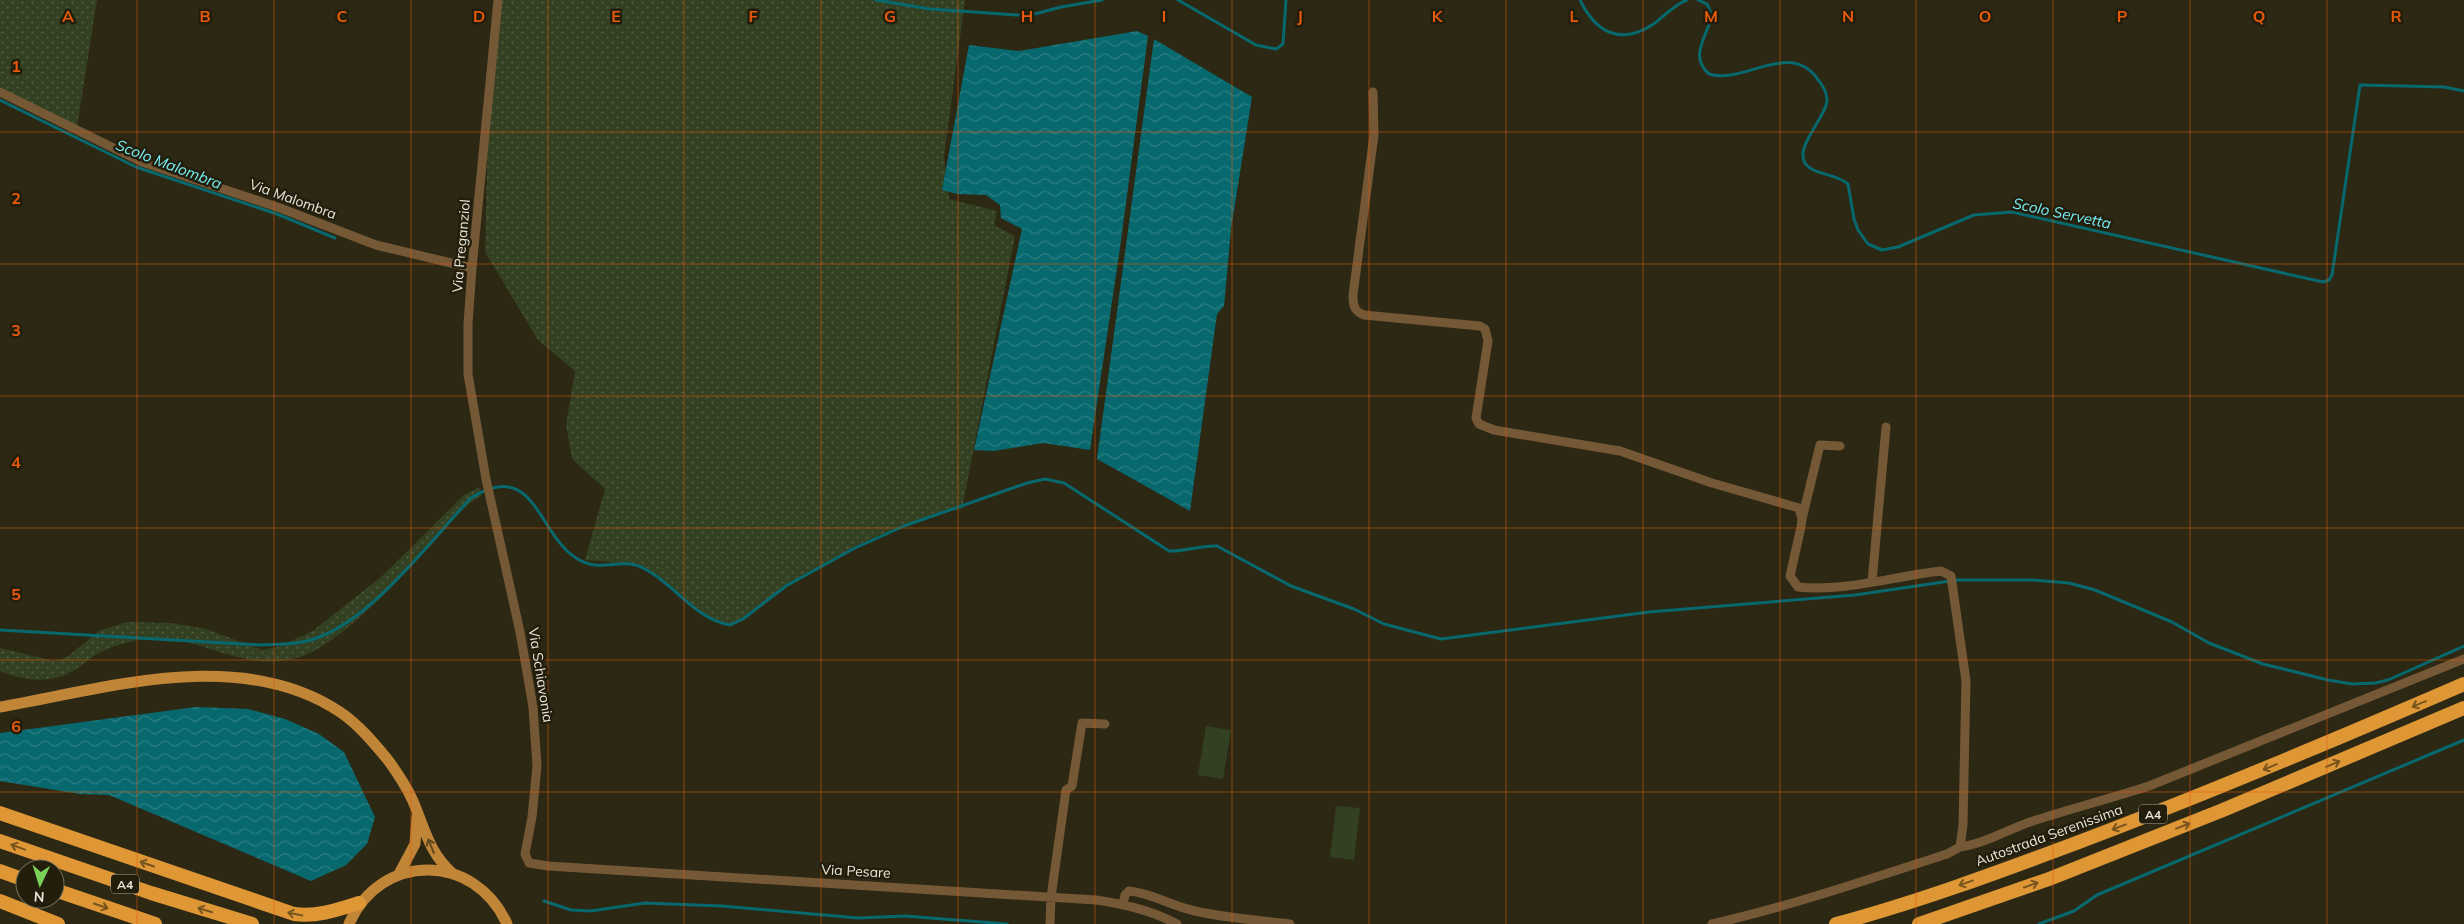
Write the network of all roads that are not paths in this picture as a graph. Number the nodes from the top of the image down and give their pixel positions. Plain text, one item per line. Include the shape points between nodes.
1 (498, 0) edge
2 (0, 92) edge
3 (1373, 92) dead end
4 (472, 268) junction
5 (1886, 427) dead end
6 (1840, 446) dead end
7 (490, 498) joint
8 (1802, 519) junction
9 (1872, 582) junction
10 (2464, 659) edge
11 (2464, 684) edge
12 (0, 707) edge
13 (2464, 708) edge
14 (1105, 724) dead end
15 (0, 813) edge
16 (417, 813) junction
17 (0, 841) edge
18 (1960, 847) junction
19 (529, 863) joint
20 (0, 871) edge
21 (399, 874) junction
22 (452, 874) junction
23 (15, 876) edge
24 (65, 893) edge
25 (1051, 897) junction
26 (0, 901) edge
27 (359, 903) junction
28 (1123, 904) junction
29 (58, 924) edge
30 (155, 924) edge
31 (252, 924) edge
32 (349, 924) edge
33 (507, 924) edge
34 (1050, 924) edge
35 (1176, 924) edge
36 (1290, 924) edge
37 (1712, 924) edge
38 (1836, 924) edge
39 (1919, 924) edge

1 - 4 street, Via Preganziol
2 - 4 street, Via Malombra via 142,162 280,208 376,245
3 - 8 street via 1374,135 1352,295 1357,312 1485,328 1488,340 1476,418 1484,428 1620,451 1712,483 1789,504 1799,508
4 - 7 street, Via Preganziol via 468,374
5 - 9 street
6 - 8 street via 1820,445
7 - 19 street, Via Schiavonia via 520,632 534,715 537,766 532,817 524,854
8 - 9 street via 1790,576 1793,583 1798,587 1814,588
9 - 18 street via 1941,571 1948,573 1952,584 1966,681
10 - 18 street via 2148,786
11 -> 38 highway, Autostrada Serenissima / A4 via 2295,757 2149,815 1946,890
12 - 16 main road via 163,678 234,676 276,684 316,698 341,713 367,735 389,762
39 -> 13 highway, A4 via 2049,879
14 - 25 street via 1082,723 1072,786 1066,790
27 -> 15 highway via 324,914 294,914
16 - 21 main road via 415,844
22 -> 16 main road via 433,854
31 -> 17 highway, A4
18 - 37 street via 1947,854 1758,913
19 - 25 street, Via Pesare
20 - 23 highway
21 - 22 main road via 424,870
21 - 27 main road
22 - 33 main road via 478,887 491,898
24 -> 30 highway, A4
25 - 28 street, Via Pesare
25 - 34 street
26 - 29 highway
27 - 32 main road
28 - 35 street, Via Pesare
28 - 36 street via 1129,891 1192,910

